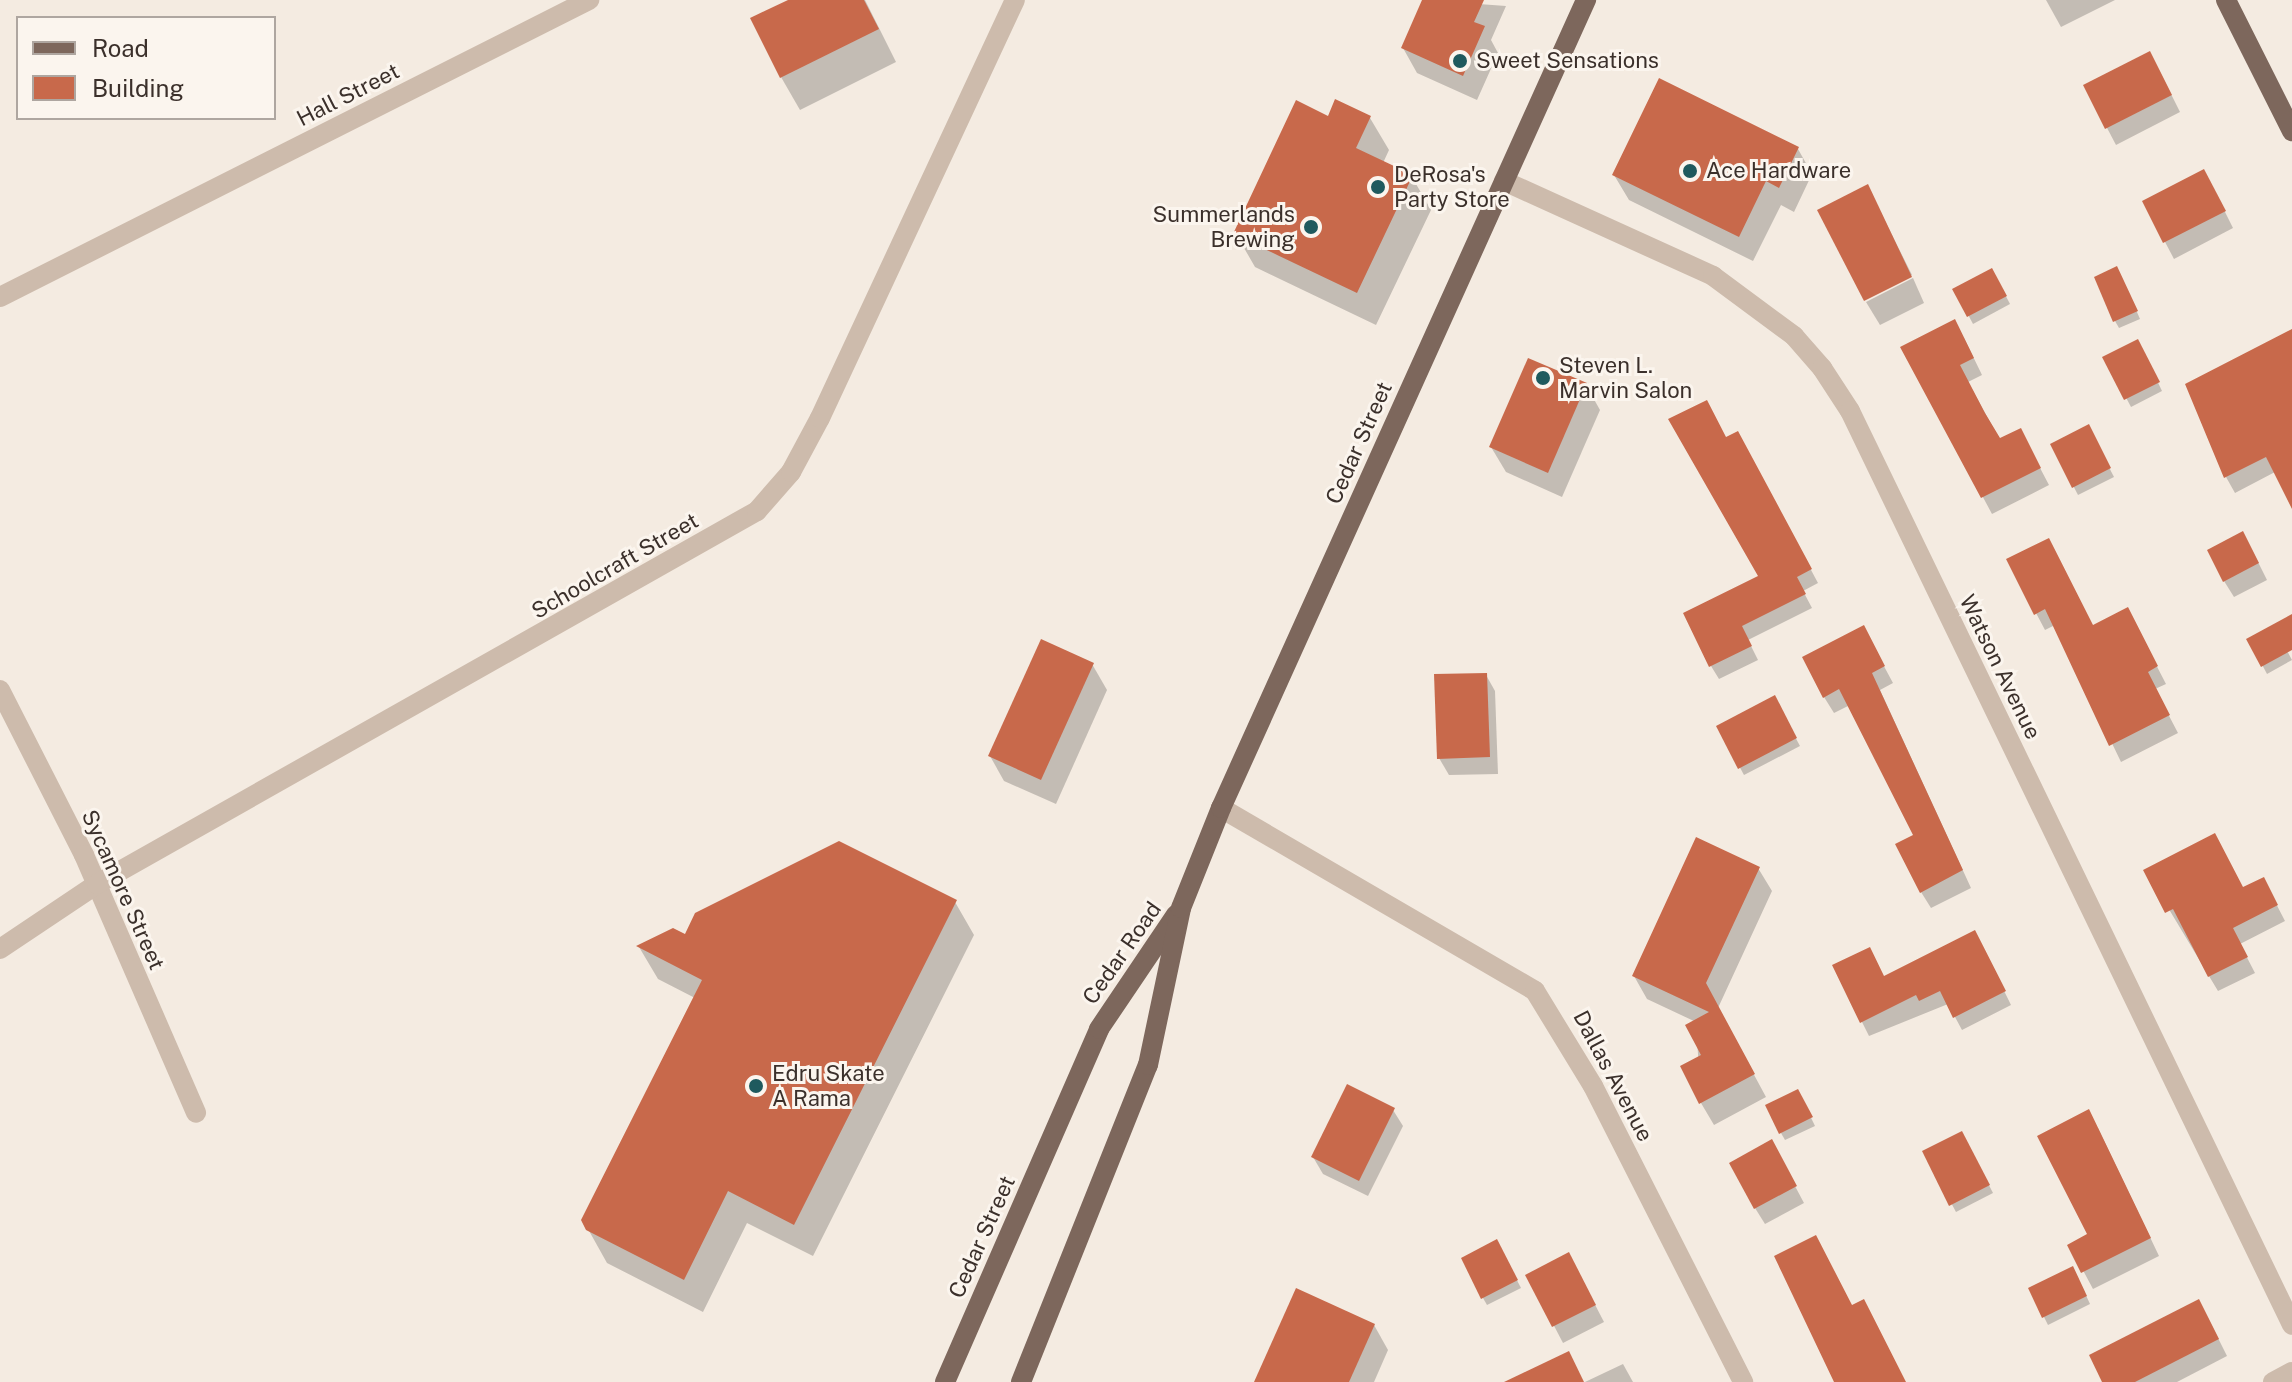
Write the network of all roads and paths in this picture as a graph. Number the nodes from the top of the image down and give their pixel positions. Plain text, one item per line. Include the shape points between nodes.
1 (589, 0) edge
2 (1015, 0) edge
3 (1586, 0) edge
4 (2226, 0) edge
5 (2292, 131) edge
6 (1504, 181) junction
7 (0, 297) edge
8 (0, 690) edge
9 (1221, 808) junction
10 (97, 884) junction
11 (1181, 908) junction
12 (0, 949) edge
13 (1064, 1112) joint
14 (196, 1113) dead end
15 (2292, 1325) edge
16 (2292, 1372) edge
17 (945, 1382) edge
18 (1021, 1382) edge
19 (1743, 1382) edge
20 (2273, 1382) edge

1 - 7 street, Hall Street
2 - 10 street, Schoolcraft Street via 820,418 791,472 757,511
3 - 6 main road, Cedar Street
4 - 5 main road
6 - 9 main road, Cedar Street
6 - 15 street, Watson Avenue via 1713,276 1794,336 1822,368 1850,411
8 - 10 street, Sycamore Street
9 - 11 main road, Cedar Street
9 - 19 street, Dallas Avenue via 1535,991 1593,1086
10 - 12 street, Schoolcraft Street
10 - 14 street, Sycamore Street
11 - 13 main road, Cedar Road via 1099,1029
11 - 18 main road, Cedar Road via 1161,1018
13 - 17 main road, Cedar Street
16 - 20 street

